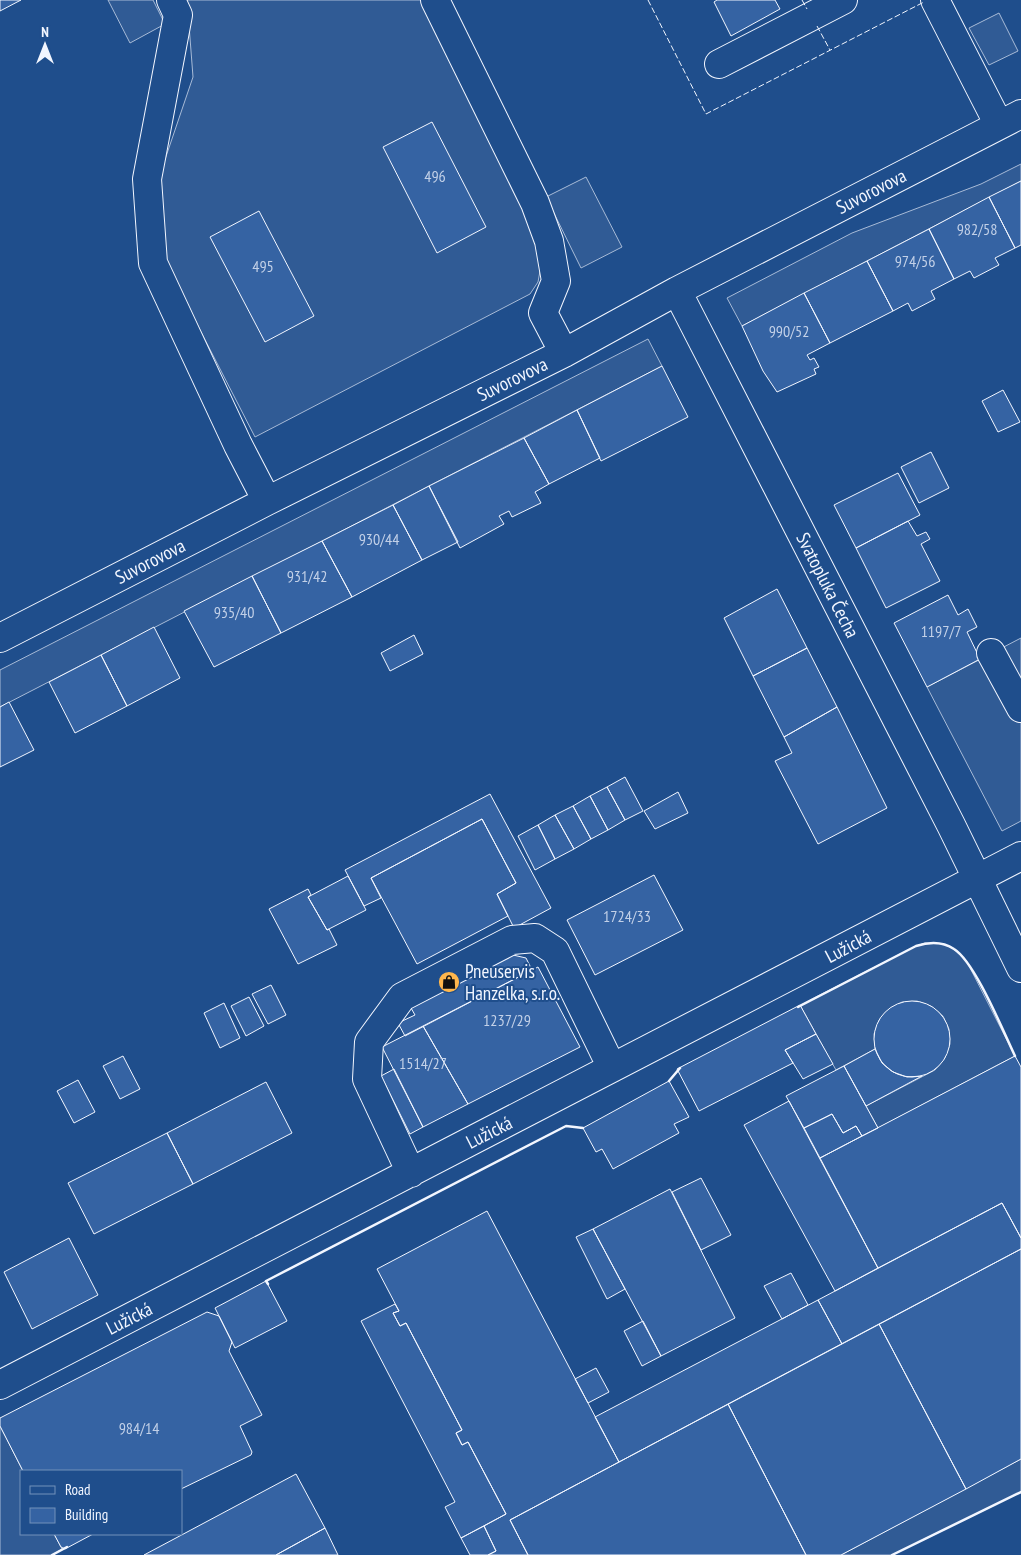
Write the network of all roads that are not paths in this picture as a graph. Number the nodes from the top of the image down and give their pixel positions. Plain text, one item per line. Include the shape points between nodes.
1 (171, 0) edge
2 (435, 0) edge
3 (843, 0) edge
4 (935, 0) edge
5 (719, 64) dead end
6 (1010, 119) edge
7 (677, 291) junction
8 (564, 353) junction
9 (267, 501) junction
10 (0, 638) edge
11 (991, 653) dead end
12 (1021, 708) edge
13 (1021, 856) edge
14 (978, 879) junction
15 (1021, 968) edge
16 (612, 1068) junction
17 (411, 1173) junction
18 (0, 1385) edge

1 - 9 street via 178,15 146,179 153,263
2 - 8 street via 546,229 556,281 543,313
3 - 5 street
4 - 6 street
6 - 7 street, Suvorovova
7 - 8 street, Suvorovova
7 - 14 street, Svatopluka Čecha
8 - 9 street, Suvorovova
9 - 10 street, Suvorovova
11 - 12 street
13 - 14 street
14 - 15 street, Svatopluka Čecha
14 - 16 street, Lužická
16 - 17 street, Lužická
16 - 17 street via 555,951 535,938 512,940 402,997 369,1042 367,1078
17 - 18 street, Lužická

